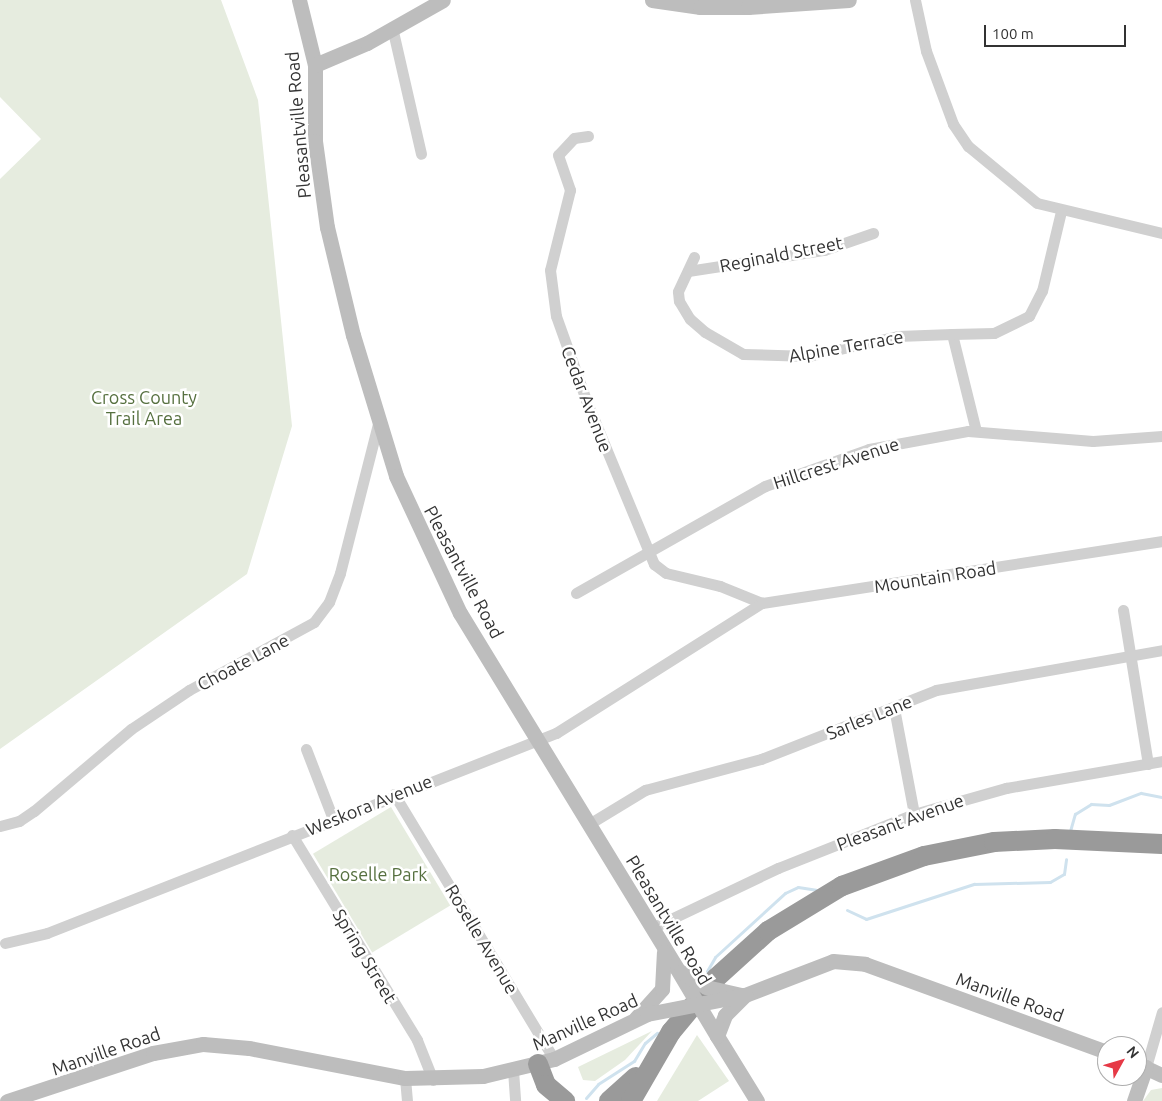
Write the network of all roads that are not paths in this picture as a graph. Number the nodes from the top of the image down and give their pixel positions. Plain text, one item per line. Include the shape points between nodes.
1 (299, 0) edge
2 (443, 0) edge
3 (652, 0) edge
4 (849, 0) edge
5 (915, 0) edge
6 (392, 27) junction
7 (315, 65) junction
8 (588, 136) dead end
9 (421, 154) dead end
10 (1061, 211) junction
11 (873, 233) dead end
12 (1162, 233) edge
13 (694, 256) dead end
14 (688, 271) junction
15 (952, 334) junction
16 (379, 420) junction
17 (976, 431) junction
18 (1162, 436) edge
19 (1162, 541) edge
20 (649, 553) junction
21 (576, 593) dead end
22 (762, 603) junction
23 (1123, 610) dead end
24 (718, 634) joint
25 (1162, 650) edge
26 (1130, 655) junction
27 (894, 708) junction
28 (537, 739) junction
29 (306, 749) dead end
30 (1162, 761) edge
31 (1148, 764) junction
32 (394, 794) junction
33 (914, 814) junction
34 (333, 819) junction
35 (589, 824) junction
36 (0, 826) edge
37 (292, 835) junction
38 (1055, 844) junction
39 (1081, 844) junction
40 (1162, 844) edge
41 (1162, 854) edge
42 (652, 928) junction
43 (5, 943) dead end
44 (672, 972) junction
45 (745, 996) junction
46 (698, 1004) junction
47 (1162, 1012) edge
48 (643, 1014) junction
49 (717, 1036) junction
50 (662, 1046) junction
51 (1097, 1048) edge
52 (1147, 1052) edge
53 (533, 1065) junction
54 (1147, 1068) edge
55 (1162, 1075) edge
56 (405, 1078) junction
57 (433, 1080) junction
58 (1137, 1086) edge
59 (7, 1101) edge
60 (407, 1101) edge
61 (516, 1101) edge
62 (550, 1101) edge
63 (565, 1101) edge
64 (609, 1101) edge
65 (631, 1101) edge
66 (642, 1101) edge
67 (757, 1101) edge
68 (1134, 1101) edge

1 - 7 main road, Pleasantville Road
2 - 6 main road
3 - 4 main road via 700,7 748,7
5 - 10 street via 926,51 953,124 968,146 1037,203
6 - 7 main road
6 - 9 street
7 - 16 main road, Pleasantville Road via 316,141 327,228
8 - 20 street, Cedar Avenue via 574,138 558,155 570,190 550,270 556,316
10 - 12 street
10 - 15 street, Alpine Terrace via 1042,290 1029,316 994,333
11 - 14 street, Reginald Street via 824,250
13 - 14 street, Alpine Terrace
14 - 15 street, Alpine Terrace via 678,292 690,319 743,354 809,356 898,336
15 - 17 street
16 - 28 main road, Pleasantville Road via 423,541 460,613
16 - 36 street, Choate Lane via 340,573 329,602 314,622 189,690 131,729 19,822
17 - 18 street, Hillcrest Avenue via 1093,441
17 - 20 street, Hillcrest Avenue via 869,449 765,486
19 - 22 street, Mountain Road
20 - 21 street, Hillcrest Avenue
20 - 22 street, Cedar Avenue via 666,573 720,586
22 - 24 street, Mountain Road
23 - 26 street
24 - 28 street, Weskora Avenue via 556,733
25 - 26 street, Sarles Lane
26 - 27 street, Sarles Lane via 936,690
26 - 31 street
27 - 33 street
27 - 35 street, Sarles Lane via 762,759 645,790
28 - 32 street, Weskora Avenue
28 - 35 main road, Pleasantville Road
29 - 34 street
30 - 31 street, Pleasant Avenue
31 - 33 street, Pleasant Avenue via 1006,788
32 - 34 street, Weskora Avenue
32 - 53 street, Roselle Avenue
33 - 42 street, Pleasant Avenue via 778,868
34 - 37 street, Weskora Avenue
35 - 42 main road, Pleasantville Road
37 - 43 street, Weskora Avenue via 47,934
37 - 57 street, Spring Street via 417,1040
38 - 39 highway
38 - 50 highway via 941,851 882,869 826,894 782,921 728,965
38 - 66 highway via 934,864 868,885 807,916 751,958 707,1002 672,1048
39 - 40 highway
39 - 41 highway
42 - 44 main road, Pleasantville Road via 663,946
44 - 45 main road, bridge via 706,987
44 - 46 main road, Pleasantville Road, bridge
44 - 48 main road
45 - 46 main road, Manville Road, bridge
45 - 49 main road via 728,1011
45 - 51 main road, Manville Road via 825,962 857,961
46 - 48 main road, Manville Road, bridge
46 - 49 main road, Pleasantville Road, bridge
47 - 52 street
48 - 53 main road, Manville Road
49 - 67 main road, Pleasantville Road
50 - 64 highway
50 - 65 highway
53 - 57 main road, Manville Road
53 - 61 street
53 - 62 highway
53 - 63 highway via 546,1085
54 - 55 main road
56 - 57 main road, Manville Road
56 - 59 main road, Manville Road via 240,1046 203,1044 153,1052
56 - 60 street
58 - 68 main road

